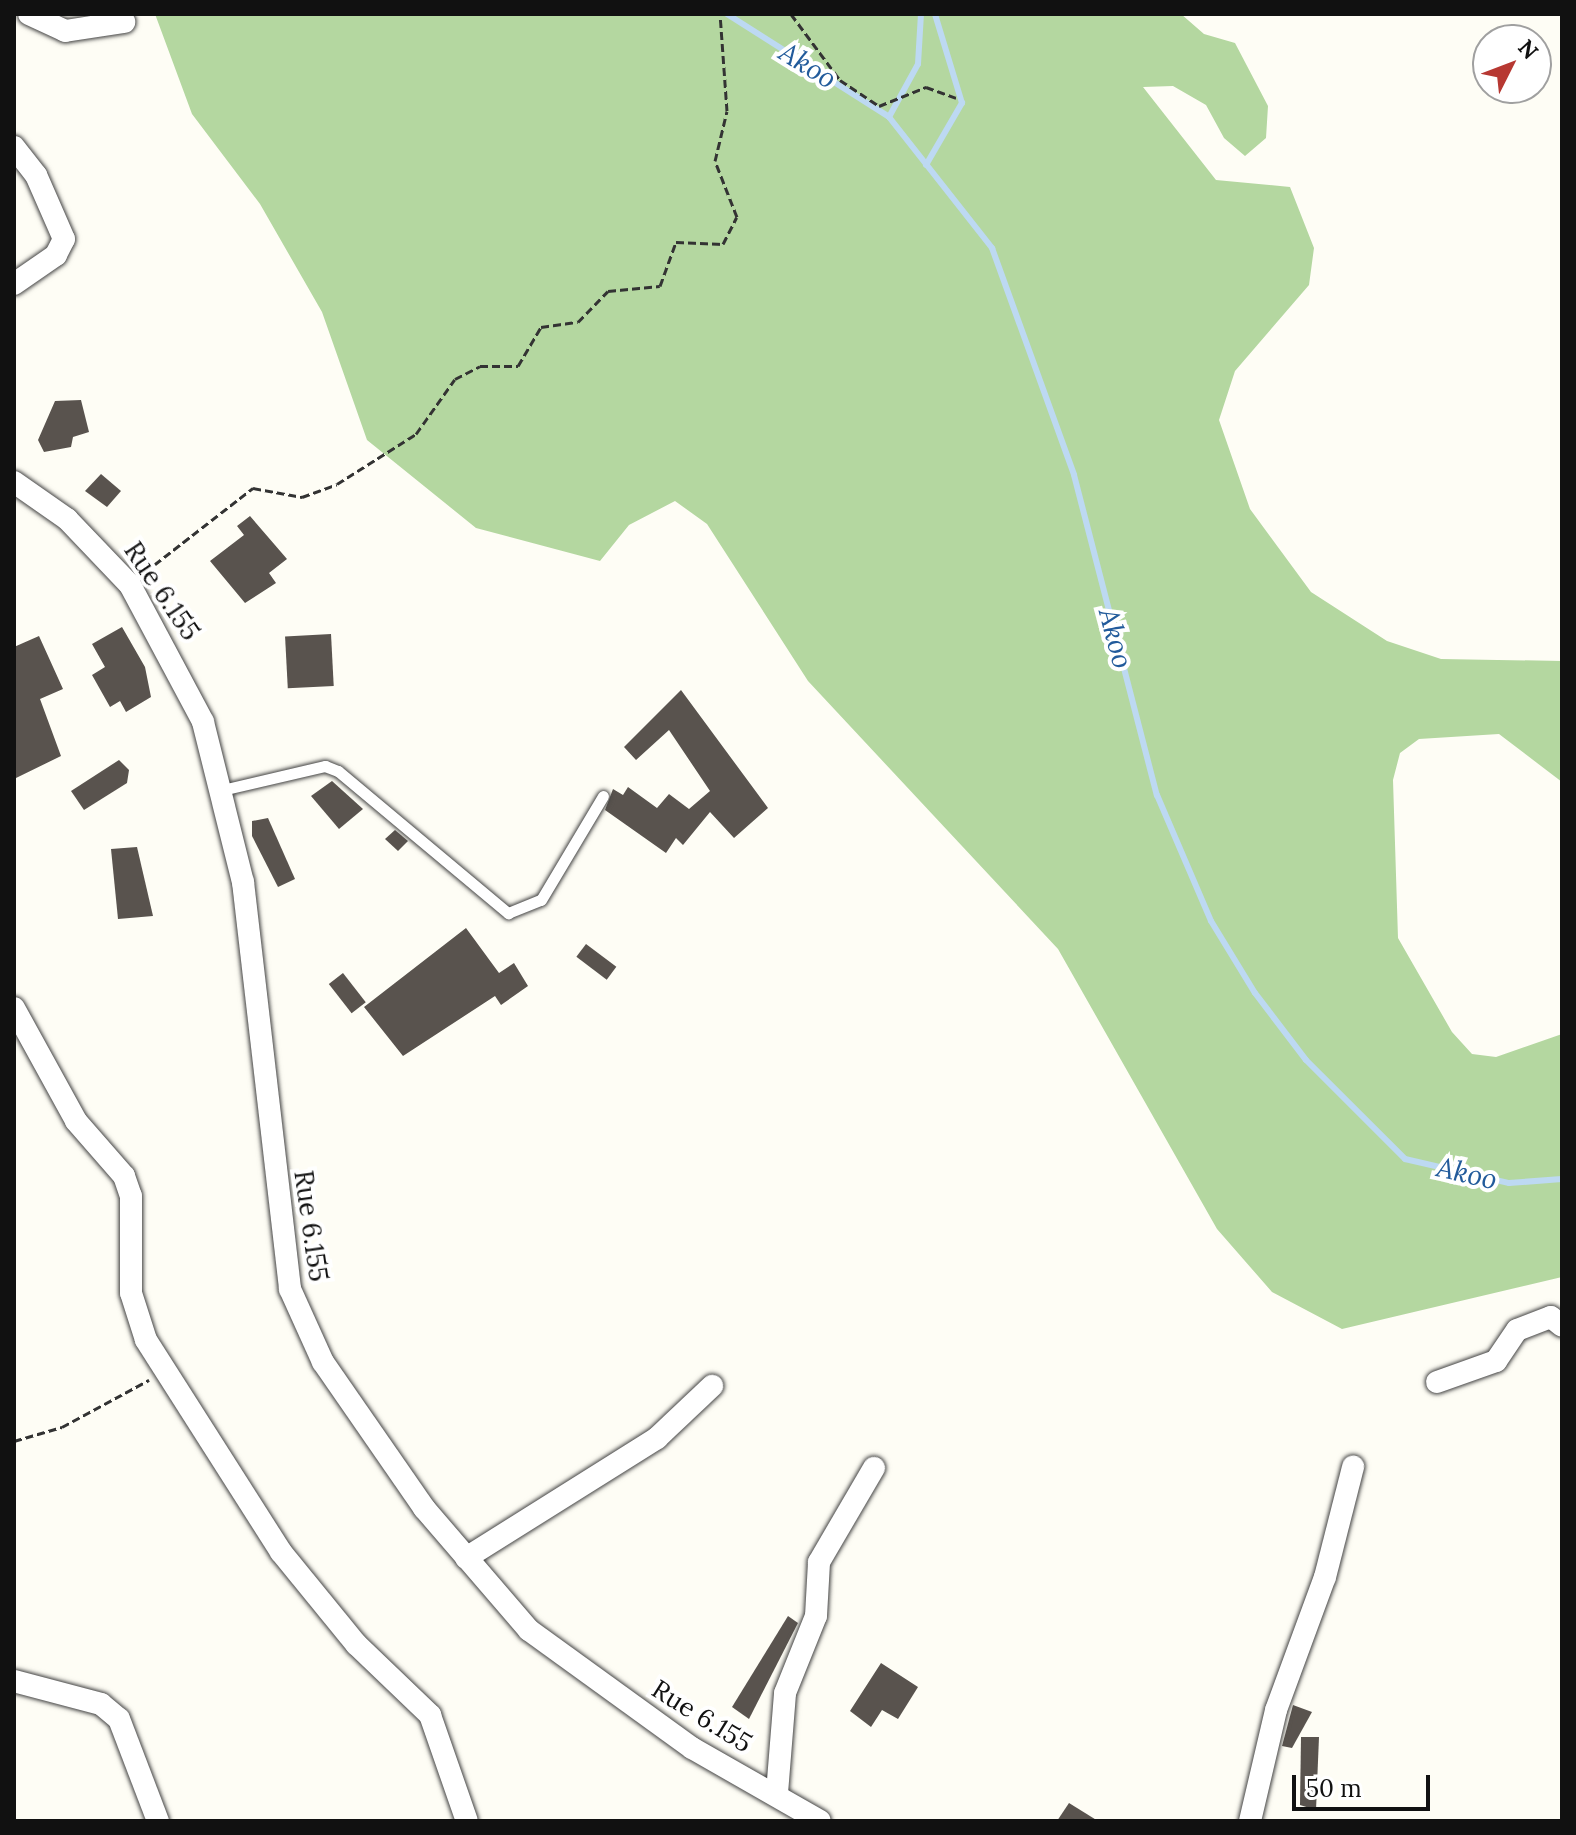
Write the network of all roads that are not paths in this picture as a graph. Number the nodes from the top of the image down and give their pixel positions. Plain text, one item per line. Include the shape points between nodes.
1 (29, 14) edge
2 (124, 22) dead end
3 (14, 147) edge
4 (14, 284) edge
5 (14, 482) edge
6 (222, 790) junction
7 (603, 796) dead end
8 (14, 1008) edge
9 (1562, 1326) edge
10 (1437, 1382) dead end
11 (712, 1386) dead end
12 (1353, 1467) dead end
13 (874, 1468) dead end
14 (466, 1558) junction
15 (14, 1681) edge
16 (777, 1793) junction
17 (158, 1821) edge
18 (467, 1821) edge
19 (820, 1821) edge
20 (1250, 1821) edge

1 - 2 street via 65,31
3 - 4 street via 36,175 64,239 56,255
5 - 6 street, Rue 6.155 via 67,519 130,585 191,691
6 - 7 lane via 325,766 338,771 508,913 541,900
6 - 14 street, Rue 6.155 via 243,882 281,1237 300,1324
8 - 18 street via 76,1121 124,1176 131,1196 131,1293 146,1340 281,1552 356,1644 430,1715
9 - 10 street via 1551,1317 1517,1330 1496,1361
11 - 14 street via 657,1438
12 - 20 street via 1325,1577 1276,1710
13 - 16 street via 819,1562 816,1616 785,1693
14 - 16 street, Rue 6.155 via 564,1659 692,1748
15 - 17 street via 101,1704 119,1719
16 - 19 street, Rue 6.155

